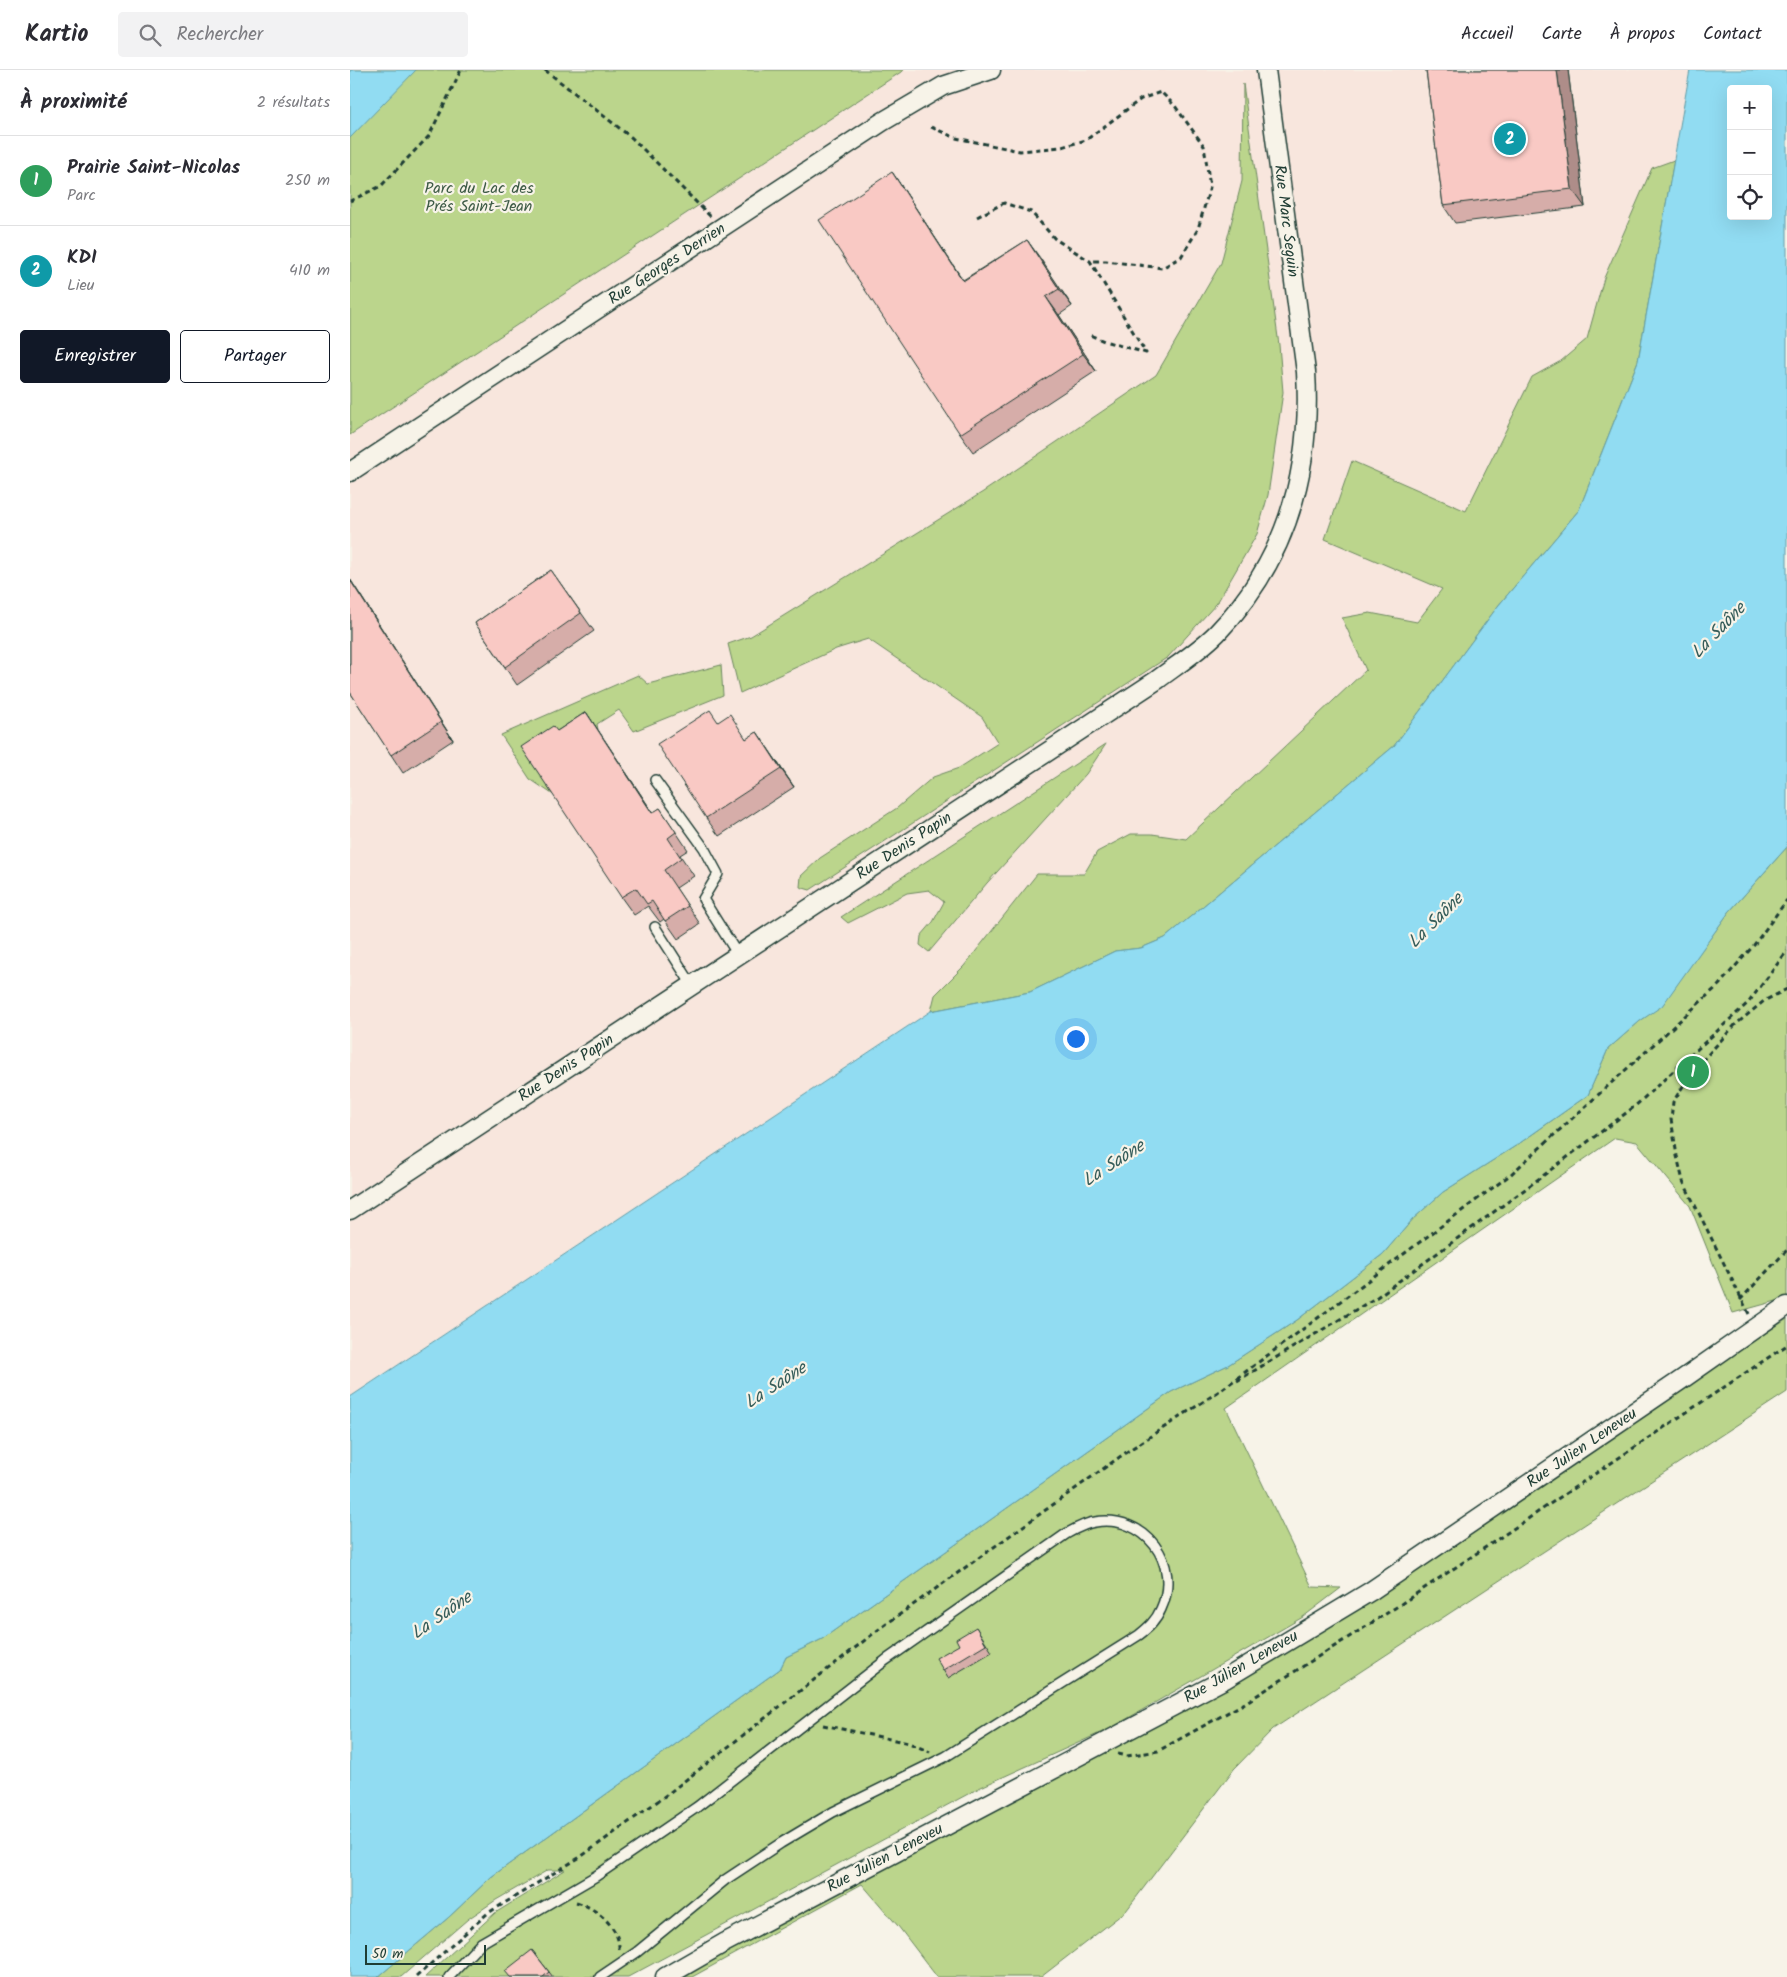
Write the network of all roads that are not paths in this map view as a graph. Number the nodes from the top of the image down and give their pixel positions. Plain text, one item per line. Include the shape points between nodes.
1 (991, 70) edge
2 (1266, 70) edge
3 (1306, 372) joint
4 (350, 472) edge
5 (656, 780) dead end
6 (655, 927) dead end
7 (738, 955) junction
8 (692, 986) junction
9 (350, 1210) edge
10 (1787, 1306) edge
11 (449, 1977) edge
12 (600, 1977) edge
13 (665, 1977) edge

1 - 4 street, Rue Georges Derrien via 943,86 918,100
2 - 3 street, Rue Marc Seguin
3 - 7 street, Rue Denis Papin via 1305,447 1296,494 1271,557 1236,612 1216,634 1157,680
5 - 7 lane via 699,840 718,874 702,899
6 - 8 lane
7 - 8 street, Rue Denis Papin
8 - 9 street, Rue Denis Papin
10 - 13 street, Rue Julien Leneveu via 1371,1591 1225,1679
11 - 12 lane via 481,1943 596,1876 697,1807 886,1660 1080,1526 1095,1522 1120,1523 1139,1530 1156,1546 1164,1562 1167,1588 1162,1609 1154,1622 1139,1635 945,1757 834,1812 781,1843 725,1880 620,1965

